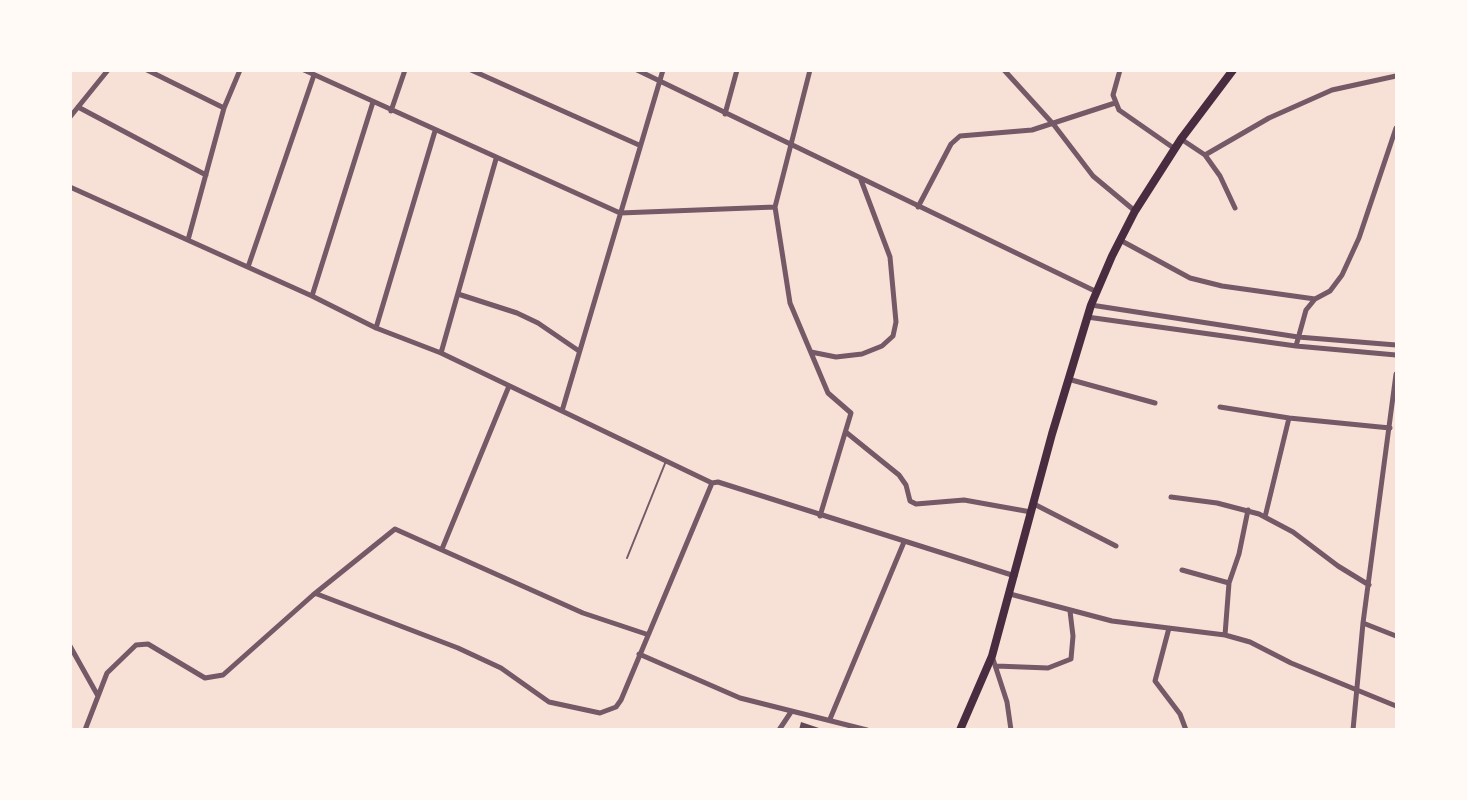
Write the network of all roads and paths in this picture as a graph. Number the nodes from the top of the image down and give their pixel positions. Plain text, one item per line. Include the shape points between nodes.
1 (147, 70) edge
2 (240, 70) edge
3 (304, 70) edge
4 (405, 70) edge
5 (471, 70) edge
6 (637, 70) edge
7 (663, 70) edge
8 (736, 70) edge
9 (810, 70) edge
10 (1004, 70) edge
11 (1120, 70) edge
12 (1233, 70) edge
13 (104, 72) edge
14 (314, 75) junction
15 (1396, 76) edge
16 (660, 81) junction
17 (373, 102) junction
18 (1115, 103) junction
19 (78, 107) junction
20 (224, 108) junction
21 (391, 111) junction
22 (725, 114) junction
23 (70, 117) edge
24 (1054, 124) junction
25 (1396, 128) edge
26 (435, 131) junction
27 (1181, 139) junction
28 (639, 145) junction
29 (792, 147) junction
30 (1175, 149) junction
31 (1205, 154) junction
32 (496, 159) junction
33 (206, 175) junction
34 (861, 180) junction
35 (70, 187) edge
36 (775, 207) junction
37 (918, 207) junction
38 (1235, 208) dead end
39 (1135, 211) junction
40 (620, 213) junction
41 (188, 240) junction
42 (1120, 240) junction
43 (248, 267) junction
44 (1097, 292) junction
45 (458, 294) junction
46 (312, 296) junction
47 (1315, 299) junction
48 (1091, 305) junction
49 (1087, 317) junction
50 (376, 328) junction
51 (1298, 337) junction
52 (1296, 345) junction
53 (1396, 345) edge
54 (579, 351) junction
55 (811, 352) junction
56 (441, 353) junction
57 (1396, 355) edge
58 (1396, 374) edge
59 (1068, 379) junction
60 (509, 386) junction
61 (1155, 403) dead end
62 (1220, 407) dead end
63 (562, 411) junction
64 (1289, 418) junction
65 (1390, 428) junction
66 (847, 433) junction
67 (666, 461) junction
68 (712, 483) junction
69 (1171, 497) dead end
70 (1033, 508) junction
71 (1248, 510) junction
72 (820, 516) junction
73 (1265, 517) junction
74 (904, 542) junction
75 (1116, 546) dead end
76 (442, 549) junction
77 (627, 558) dead end
78 (1182, 570) dead end
79 (1015, 576) junction
80 (1229, 583) junction
81 (1369, 585) junction
82 (317, 594) junction
83 (1010, 594) junction
84 (1070, 611) junction
85 (1363, 622) junction
86 (1169, 628) junction
87 (646, 634) junction
88 (1225, 635) junction
89 (1396, 636) edge
90 (70, 646) edge
91 (639, 654) junction
92 (992, 656) junction
93 (996, 666) junction
94 (1357, 690) junction
95 (98, 696) junction
96 (1396, 706) edge
97 (791, 712) junction
98 (830, 719) junction
99 (86, 729) edge
100 (778, 729) edge
101 (867, 729) edge
102 (960, 729) edge
103 (1011, 729) edge
104 (1186, 729) edge
105 (1353, 729) edge

1 - 20 street
2 - 20 street
3 - 14 street
4 - 21 street
5 - 28 street
6 - 16 street
7 - 16 street
8 - 22 street
9 - 29 street
10 - 24 street
11 - 18 street via 1113,95
12 - 27 main road
13 - 19 street
14 - 17 street
14 - 43 street
15 - 31 street via 1323,94 1269,118
16 - 22 street
16 - 28 street
17 - 21 street
17 - 46 street
18 - 24 street
18 - 30 street via 1119,110
19 - 23 street
19 - 33 street
20 - 33 street
21 - 26 street
22 - 29 street
24 - 37 street via 1032,130 960,136 951,144
24 - 39 street via 1093,176
25 - 47 street via 1359,238 1342,275 1330,291
26 - 32 street
26 - 50 street
27 - 30 main road
27 - 31 street
28 - 40 street
29 - 34 street
29 - 36 street
30 - 39 main road
31 - 38 street
32 - 40 street
32 - 45 street
33 - 41 street
34 - 37 street
34 - 55 street via 890,257 896,322 893,336 882,346 862,354 836,357
35 - 41 street
36 - 40 street
36 - 55 street via 790,303
37 - 44 street
39 - 42 main road
40 - 54 street
41 - 43 street
42 - 44 main road
42 - 47 street via 1190,278
43 - 46 street
44 - 48 main road
45 - 54 street via 517,313
45 - 56 street
46 - 50 street
47 - 51 street via 1306,310
48 - 49 main road
48 - 51 street
49 - 52 street
49 - 59 main road
50 - 56 street
51 - 52 street
51 - 53 street
52 - 57 street
54 - 63 street
55 - 66 street via 828,393 850,410
56 - 60 street
58 - 65 street
59 - 61 street
59 - 70 main road
60 - 63 street
60 - 76 street
62 - 64 street
63 - 67 street
64 - 65 street
64 - 73 street
65 - 81 street
66 - 70 street via 899,475 910,501 916,504 964,500
66 - 72 street
67 - 68 street
67 - 77 lane
68 - 72 street
68 - 87 street
69 - 71 street
70 - 75 street
70 - 79 main road
71 - 73 street
71 - 80 street
72 - 74 street
73 - 81 street
74 - 79 street
74 - 98 street
76 - 82 street via 395,529
76 - 87 street via 583,613
78 - 80 street
79 - 83 main road
80 - 88 street
81 - 85 street
82 - 91 street via 501,668 549,702 594,713 616,706
82 - 95 street via 223,675 205,678 148,645 136,645 107,673
83 - 84 street
83 - 92 main road
84 - 86 street
84 - 93 street via 1071,659 1048,668
85 - 89 street
85 - 94 street
86 - 88 street
86 - 104 street via 1155,681 1180,714
87 - 91 street
88 - 94 street via 1250,642
90 - 95 street
91 - 97 street via 740,698
92 - 93 street
92 - 102 main road
93 - 103 street via 1008,702
94 - 96 street
94 - 105 street
95 - 99 street
97 - 98 street
97 - 100 street
98 - 101 street

